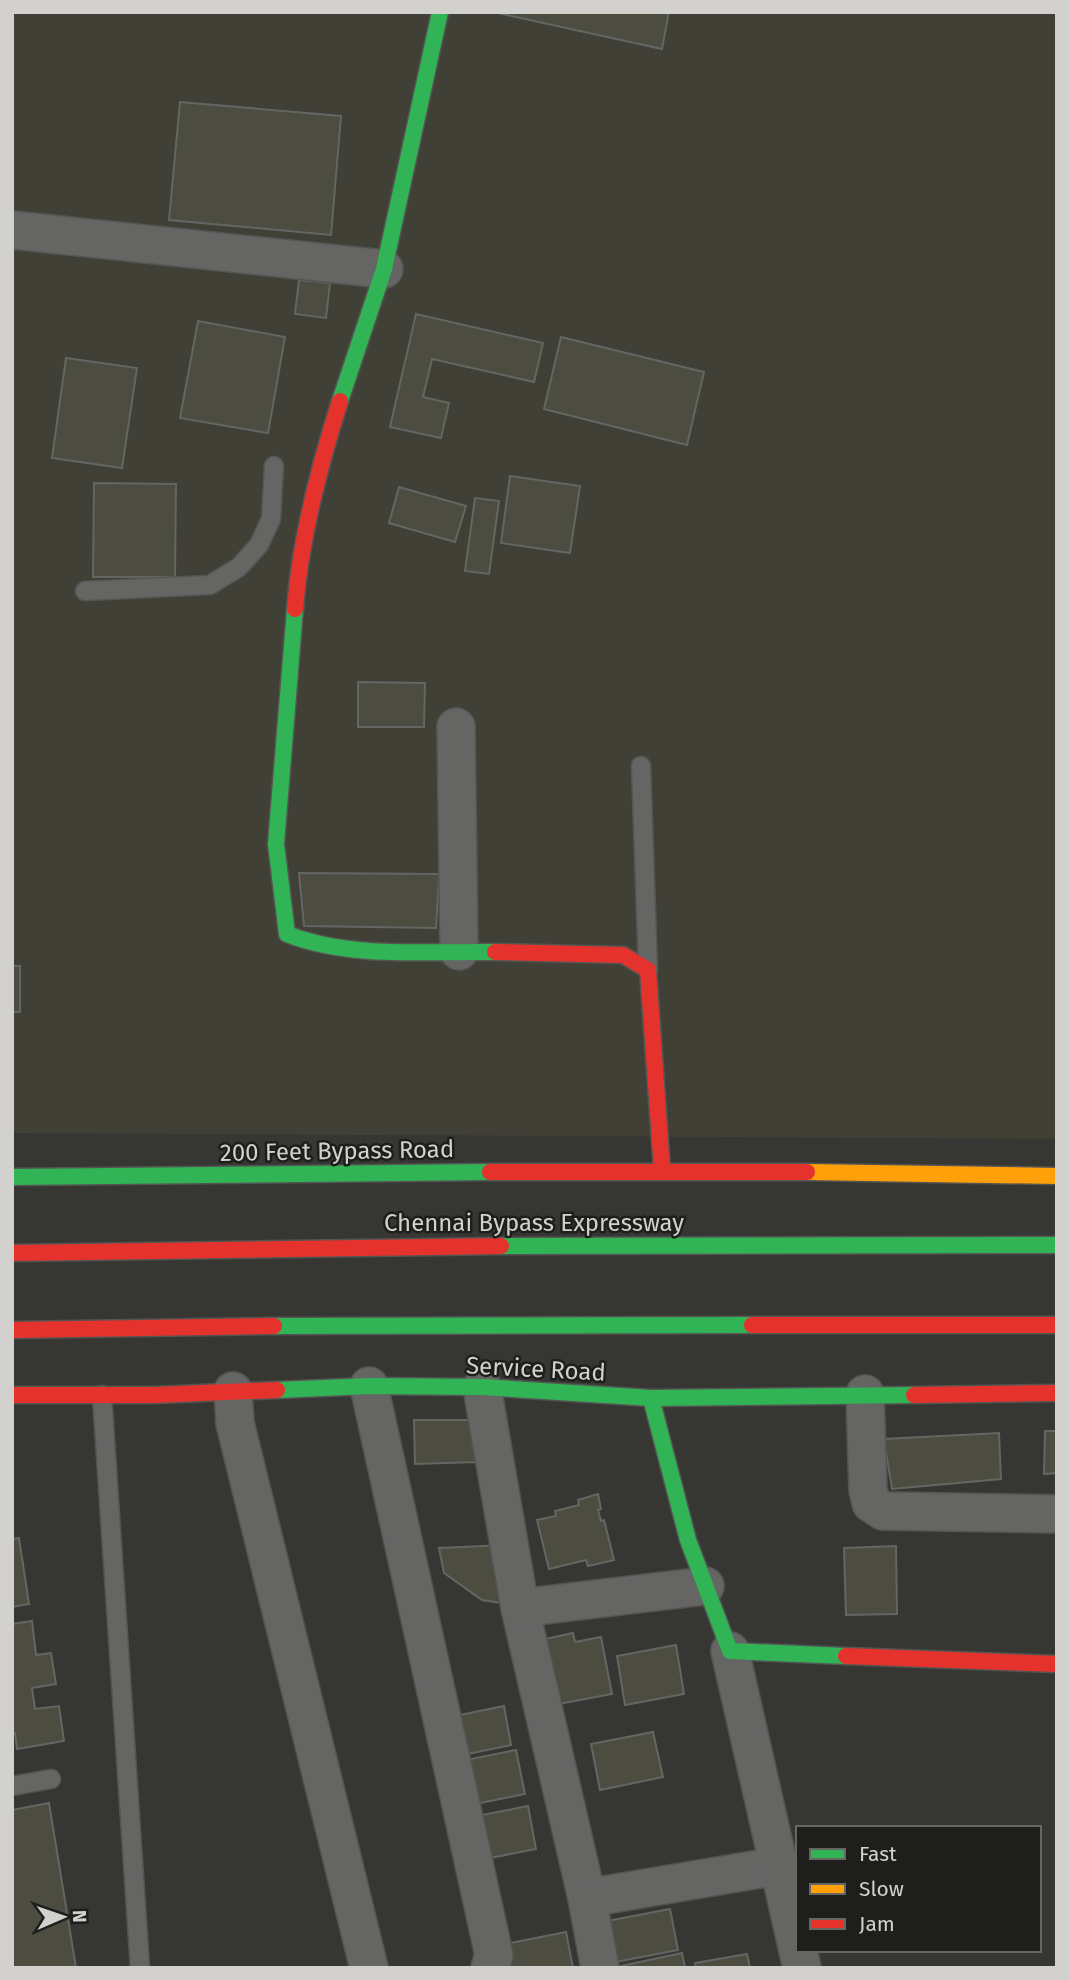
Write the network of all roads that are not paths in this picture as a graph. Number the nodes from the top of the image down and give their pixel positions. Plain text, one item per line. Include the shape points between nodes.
1 (440, 12) edge
2 (12, 230) edge
3 (384, 269) junction
4 (274, 466) dead end
5 (271, 519) junction
6 (310, 523) junction
7 (85, 591) dead end
8 (456, 727) dead end
9 (641, 766) dead end
10 (459, 951) junction
11 (648, 970) junction
12 (662, 1170) junction
13 (1057, 1176) edge
14 (12, 1177) edge
15 (1057, 1245) edge
16 (12, 1252) edge
17 (1057, 1325) edge
18 (12, 1330) edge
19 (482, 1387) junction
20 (1057, 1393) edge
21 (865, 1394) junction
22 (12, 1395) edge
23 (102, 1395) junction
24 (651, 1398) junction
25 (372, 1400) junction
26 (234, 1407) junction
27 (1057, 1514) edge
28 (705, 1586) junction
29 (520, 1608) junction
30 (730, 1651) junction
31 (1057, 1664) edge
32 (51, 1779) dead end
33 (12, 1786) edge
34 (778, 1866) junction
35 (587, 1898) junction
36 (796, 1942) edge
37 (140, 1968) edge
38 (369, 1968) edge
39 (490, 1968) edge
40 (600, 1968) edge

1 - 3 main road
2 - 3 street
3 - 6 main road via 330,433
4 - 5 lane
5 - 6 lane
5 - 7 lane via 259,545 239,567 210,585
6 - 10 main road via 297,579 276,844 287,934 312,944 356,949
8 - 10 street
9 - 11 lane
10 - 11 main road via 623,955
11 - 12 main road
12 - 13 main road, 200 Feet Bypass Road
12 - 14 main road, 200 Feet Bypass Road
15 - 16 main road, Chennai Bypass Expressway via 423,1245
17 - 18 main road via 426,1324
19 - 24 main road, Service Road
19 - 25 main road, Service Road
19 - 29 street
20 - 21 main road, Service Road
21 - 24 main road, Service Road
21 - 27 street via 868,1490 871,1503 883,1511
22 - 23 main road, Service Road
23 - 26 main road, Service Road
23 - 37 lane
24 - 28 main road via 688,1540
25 - 26 main road, Service Road
25 - 39 street via 495,1955
26 - 38 street
28 - 29 street
28 - 30 main road
29 - 35 street
30 - 31 main road
30 - 34 street
32 - 33 lane
34 - 35 street
34 - 36 street
35 - 40 street

